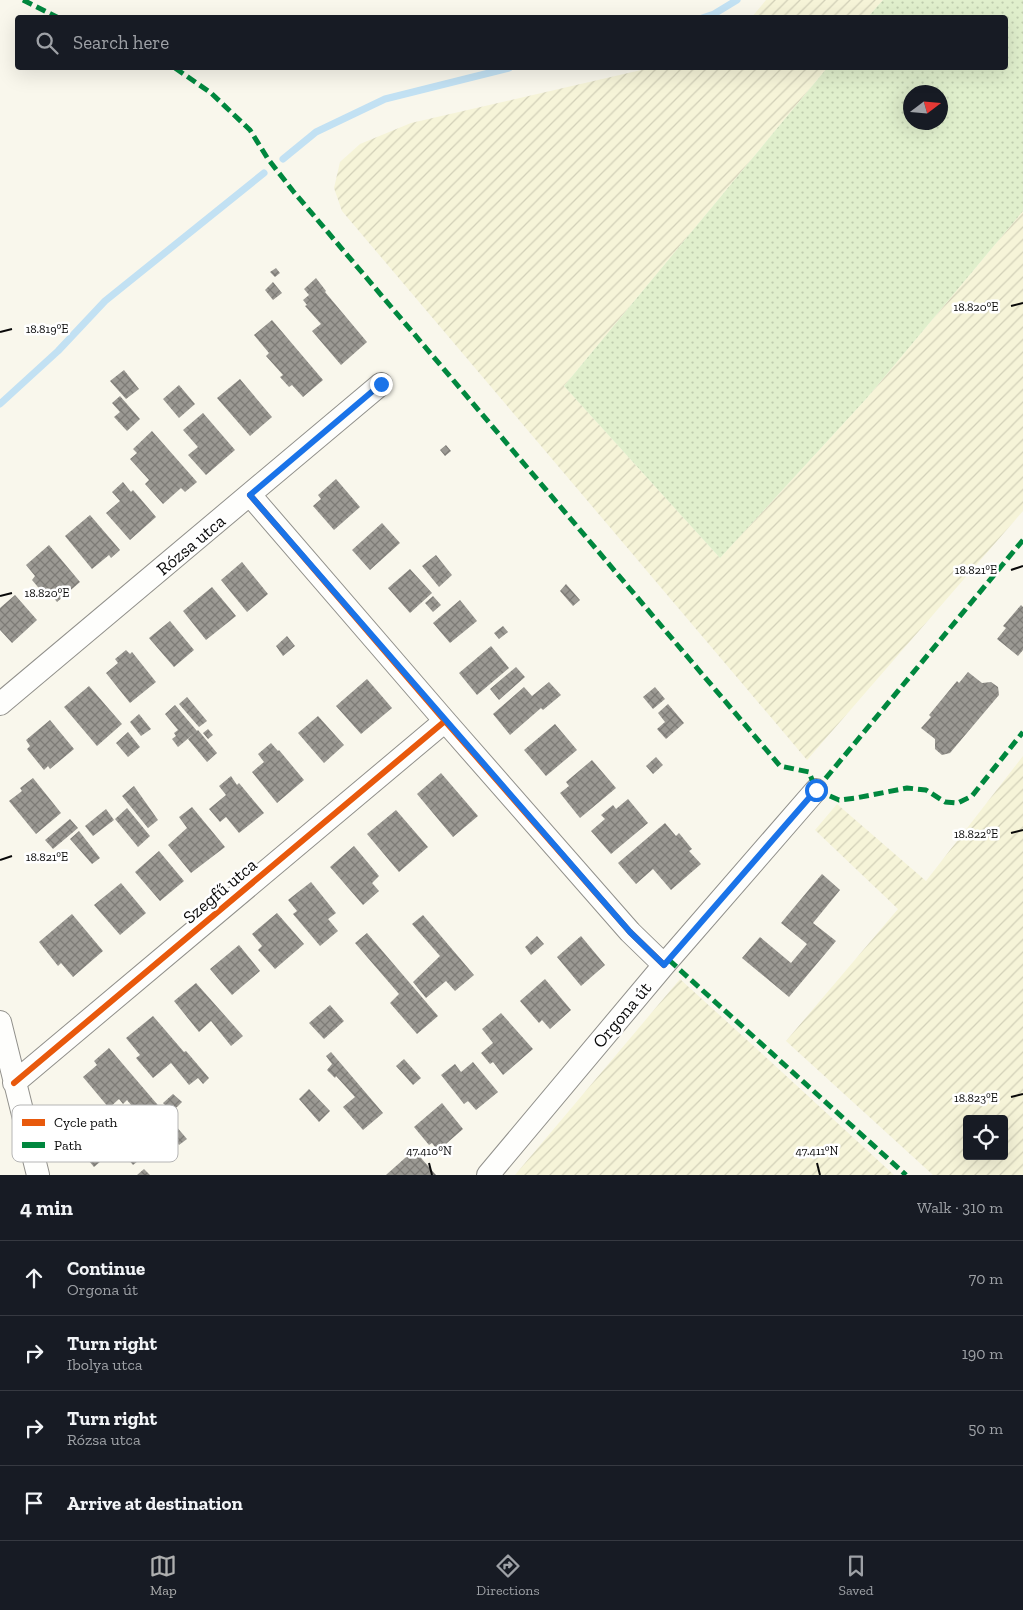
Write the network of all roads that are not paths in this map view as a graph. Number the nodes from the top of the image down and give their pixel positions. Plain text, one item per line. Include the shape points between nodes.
1 (381, 384) dead end
2 (250, 495) junction
3 (0, 704) edge
4 (445, 721) junction
5 (816, 790) dead end
6 (664, 965) junction
7 (0, 1022) edge
8 (14, 1083) junction
9 (20, 1105) edge
10 (35, 1162) edge
11 (38, 1175) edge
12 (488, 1175) edge

1 - 2 street, Rózsa utca
2 - 3 street, Rózsa utca
2 - 4 street
4 - 6 street via 630,932
4 - 8 street, Szegfű utca
5 - 6 street, Orgona út
6 - 12 street, Orgona út
7 - 8 street
8 - 9 street
10 - 11 street

